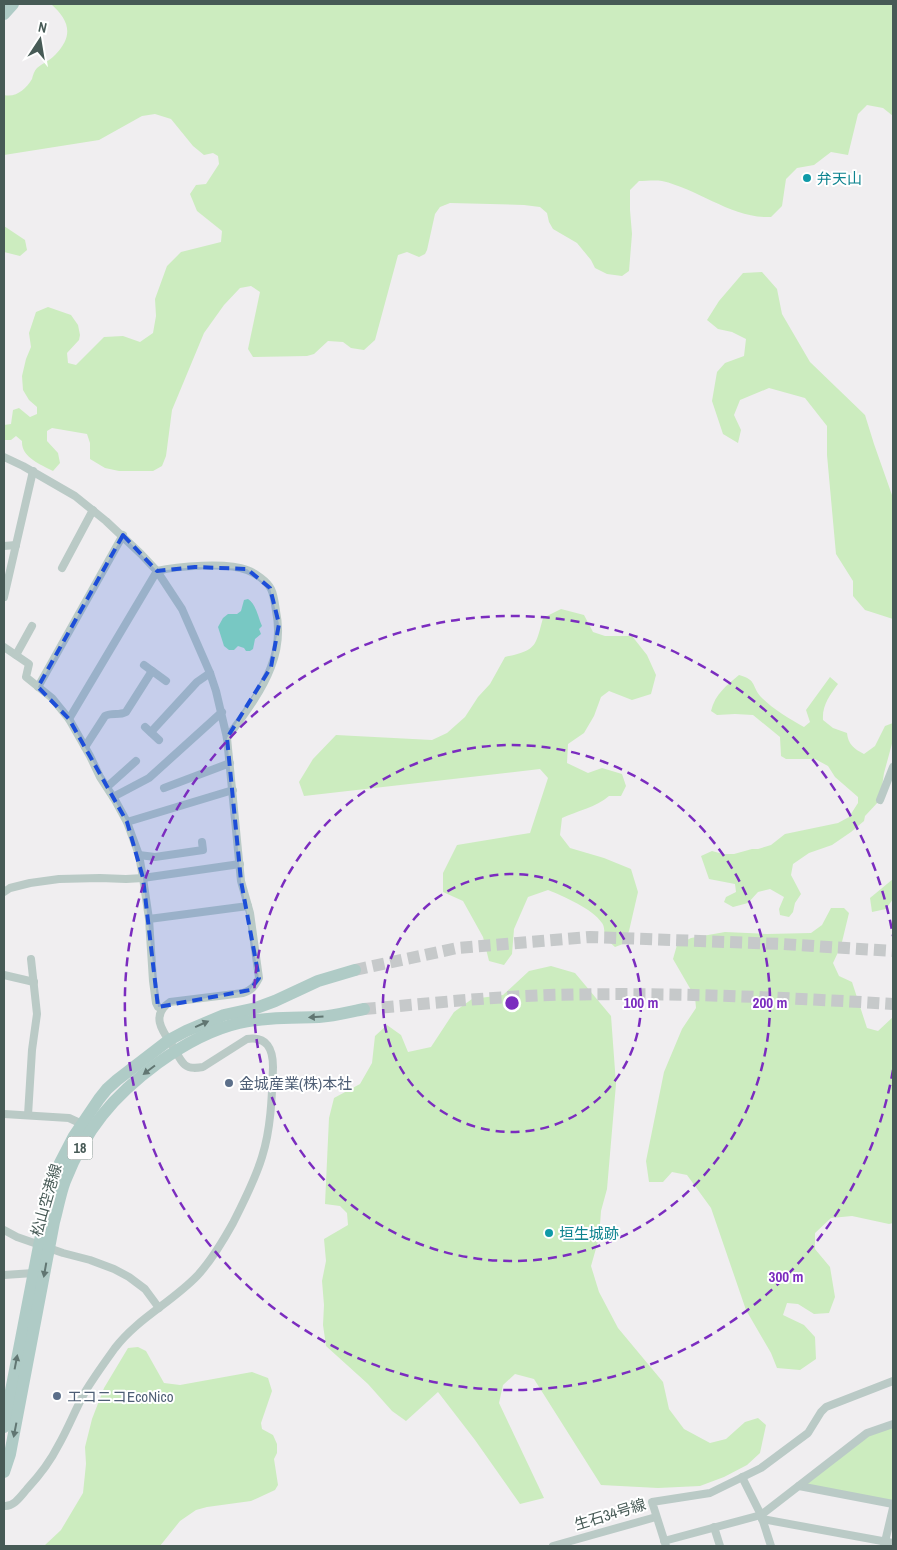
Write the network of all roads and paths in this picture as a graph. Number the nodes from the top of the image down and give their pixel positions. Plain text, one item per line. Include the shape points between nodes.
1 (13, 4) edge
2 (4, 14) edge
3 (4, 457) edge
4 (33, 471) junction
5 (93, 510) junction
6 (123, 535) junction
7 (16, 545) junction
8 (4, 546) edge
9 (62, 568) dead end
10 (156, 571) junction
11 (4, 597) edge
12 (32, 626) dead end
13 (4, 647) edge
14 (16, 655) junction
15 (144, 666) dead end
16 (152, 671) junction
17 (210, 673) junction
18 (166, 681) dead end
19 (38, 687) junction
20 (222, 712) junction
21 (69, 720) junction
22 (227, 738) junction
23 (159, 740) dead end
24 (85, 747) junction
25 (136, 760) dead end
26 (230, 763) junction
27 (893, 767) edge
28 (106, 787) junction
29 (164, 788) dead end
30 (233, 790) junction
31 (113, 796) junction
32 (880, 800) dead end
33 (127, 822) junction
34 (202, 842) dead end
35 (139, 855) junction
36 (240, 864) junction
37 (143, 878) junction
38 (4, 892) edge
39 (248, 906) junction
40 (149, 919) junction
41 (31, 959) dead end
42 (355, 970) tunnel mouth
43 (4, 975) edge
44 (34, 982) junction
45 (162, 1009) junction
46 (364, 1009) tunnel mouth
47 (172, 1045) junction
48 (4, 1114) edge
49 (28, 1116) junction
50 (82, 1124) junction
51 (4, 1230) edge
52 (44, 1246) junction
53 (34, 1273) junction
54 (4, 1275) edge
55 (159, 1308) junction
56 (893, 1381) edge
57 (893, 1424) edge
58 (4, 1427) edge
59 (4, 1472) edge
60 (742, 1476) junction
61 (799, 1486) junction
62 (893, 1504) edge
63 (4, 1506) edge
64 (893, 1508) edge
65 (656, 1517) junction
66 (762, 1517) junction
67 (714, 1527) junction
68 (571, 1543) edge
69 (665, 1543) edge
70 (888, 1543) edge
71 (553, 1546) edge
72 (720, 1546) edge
73 (770, 1546) edge

1 - 2 main road
3 - 4 street
4 - 5 street
4 - 7 street
5 - 6 street
5 - 9 street
6 - 10 street
6 - 19 street
7 - 8 street
7 - 11 street
10 - 17 street via 182,609
10 - 21 street
10 - 22 street via 195,566 247,569 270,588 279,624 274,659 246,712
12 - 14 street
13 - 14 street
14 - 19 street via 29,664 26,677
15 - 16 street
16 - 18 street
16 - 24 street via 126,712 105,716
17 - 20 street
17 - 23 street via 148,730
19 - 21 street via 52,698
20 - 22 street
20 - 31 street via 149,778
21 - 24 street
22 - 26 street
24 - 28 street
25 - 28 street
26 - 29 street
26 - 30 street
27 - 32 street
28 - 31 street
30 - 33 street
30 - 36 street
31 - 33 street
33 - 35 street
34 - 35 street via 203,850 155,857
35 - 37 street
36 - 37 street
36 - 39 street
37 - 38 street via 59,879 30,883
37 - 40 street
39 - 40 street
39 - 45 street via 259,970 256,985 243,993 170,1002
40 - 45 street via 156,1003
41 - 44 street
47 -> 42 main road, 松山空港線 / 18 via 186,1031 224,1015 256,1008 318,981
43 - 44 street
44 - 49 street via 37,1014
45 - 47 street via 160,1023
46 -> 47 main road, 松山空港線 / 18 via 320,1017 239,1023
47 - 50 main road, 松山空港線 / 18 via 107,1089
47 -> 52 main road, 松山空港線 / 18 via 119,1095 88,1135 64,1183
47 - 55 street via 184,1065 196,1068 203,1067 247,1039 259,1039 265,1042 272,1057 272,1093 262,1156 242,1206 222,1243 197,1276
48 - 49 street
49 - 50 street via 68,1118
50 - 52 main road, 松山空港線 / 18 via 52,1184
51 - 52 street
52 - 53 main road, 松山空港線 / 18
52 - 55 street via 121,1273 145,1289
52 -> 59 main road, 松山空港線 / 18 via 12,1444
53 - 54 street
58 -> 53 main road, 松山空港線 / 18
55 - 63 street via 116,1347 85,1392 57,1449 40,1474 16,1502
56 - 60 street, 生石34号線 via 826,1407 808,1433 761,1468
57 - 61 street via 867,1433
60 - 65 street, 生石34号線 via 710,1492 652,1502
60 - 66 street
61 - 62 street
61 - 66 street
64 - 70 street
65 - 68 street, 生石34号線
65 - 69 street
66 - 67 street
66 - 70 street
66 - 73 street
67 - 69 street
67 - 72 street
68 - 71 street, 生石34号線

